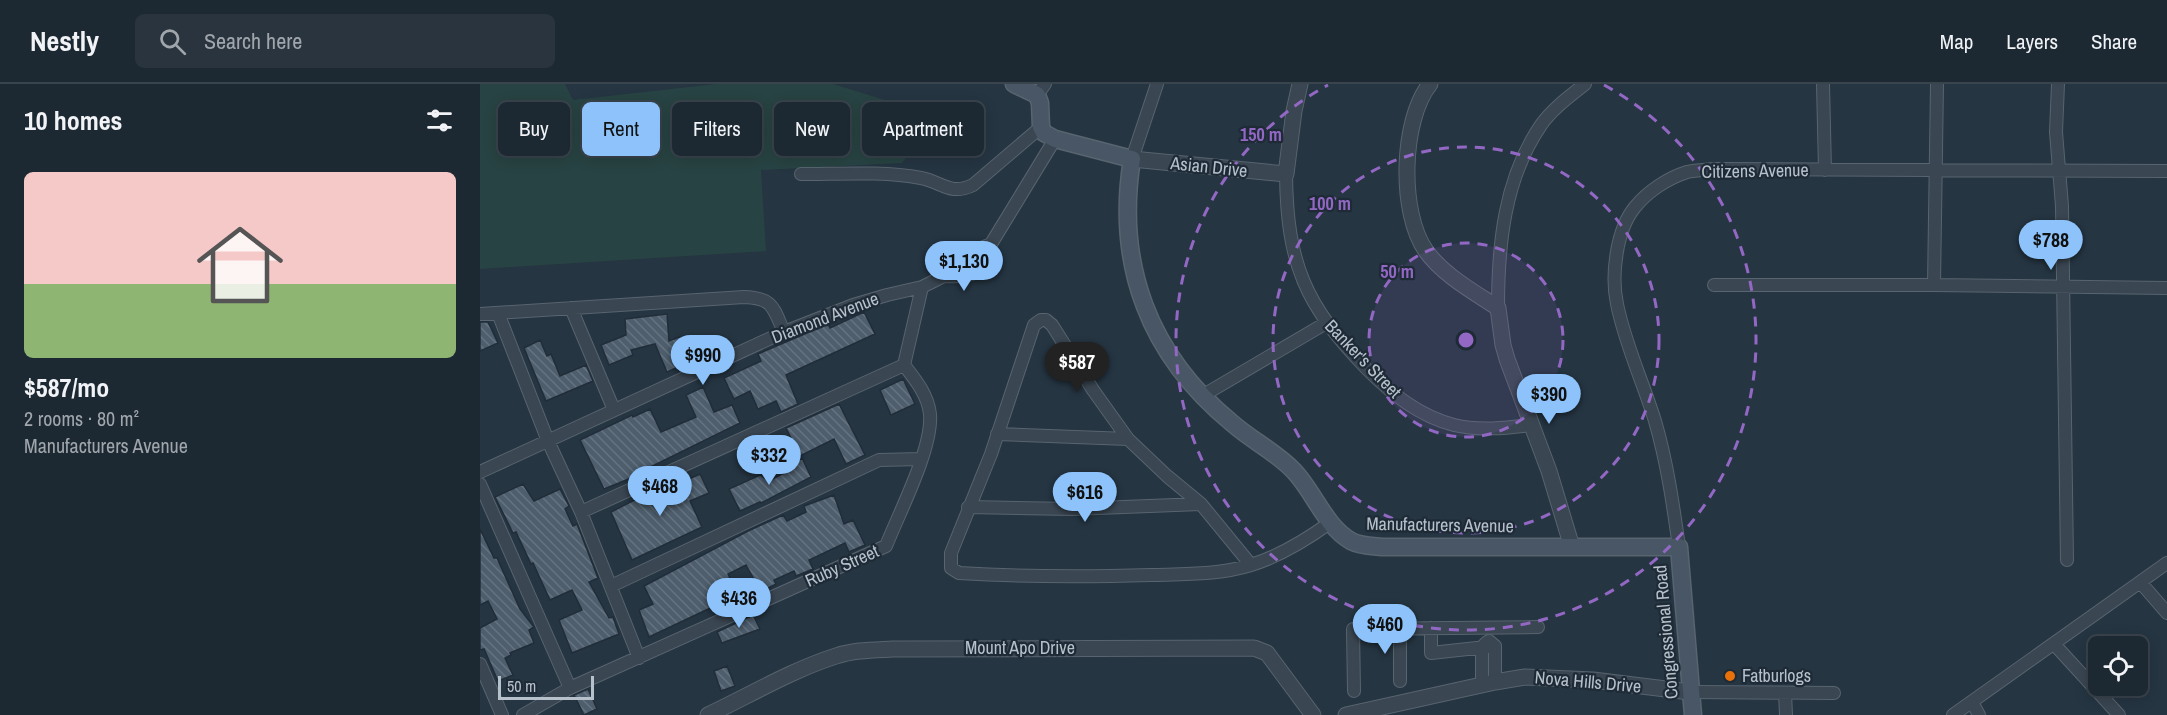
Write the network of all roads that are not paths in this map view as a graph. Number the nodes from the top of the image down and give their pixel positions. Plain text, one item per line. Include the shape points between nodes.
1 (1014, 84) edge
2 (1157, 84) edge
3 (1300, 84) edge
4 (1430, 84) edge
5 (1585, 84) edge
6 (1823, 84) edge
7 (1937, 84) edge
8 (2058, 84) edge
9 (1041, 90) edge
10 (1041, 127) junction
11 (1055, 139) junction
12 (1131, 159) junction
13 (1825, 170) junction
14 (1936, 170) junction
15 (2059, 170) junction
16 (2167, 171) edge
17 (801, 174) dead end
18 (1286, 174) junction
19 (991, 244) junction
20 (944, 276) junction
21 (1714, 285) dead end
22 (1934, 285) junction
23 (2063, 286) junction
24 (922, 287) junction
25 (2167, 288) edge
26 (571, 308) junction
27 (1498, 308) junction
28 (498, 313) junction
29 (480, 314) edge
30 (1326, 323) junction
31 (784, 333) junction
32 (904, 365) junction
33 (1202, 396) junction
34 (614, 410) junction
35 (1531, 425) junction
36 (997, 434) junction
37 (1128, 439) junction
38 (548, 441) junction
39 (921, 459) junction
40 (480, 472) edge
41 (480, 484) edge
42 (1201, 504) junction
43 (968, 507) junction
44 (581, 512) junction
45 (1331, 522) junction
46 (1572, 547) junction
47 (1679, 547) junction
48 (2067, 560) dead end
49 (2167, 563) edge
50 (1251, 565) junction
51 (2141, 583) junction
52 (611, 586) junction
53 (2167, 613) edge
54 (1538, 627) dead end
55 (1431, 628) junction
56 (1400, 629) junction
57 (1488, 640) junction
58 (2054, 644) junction
59 (639, 658) junction
60 (481, 667) edge
61 (1400, 681) dead end
62 (1489, 683) junction
63 (570, 688) junction
64 (1354, 691) dead end
65 (1690, 692) junction
66 (1785, 693) junction
67 (1834, 693) dead end
68 (1972, 702) junction
69 (502, 715) edge
70 (523, 715) edge
71 (708, 715) edge
72 (1313, 715) edge
73 (1346, 715) edge
74 (1693, 715) edge
75 (1786, 715) edge
76 (1953, 715) edge
77 (1979, 715) edge
78 (2119, 715) edge

1 - 9 main road
2 - 12 street, Manufacturers Avenue
3 - 18 street, Banker's Street
4 - 27 street via 1413,117 1407,154 1414,221 1425,250 1440,267
5 - 27 street via 1542,124 1512,186 1499,253
6 - 13 street
7 - 14 street
8 - 15 street
9 - 10 main road
10 - 11 main road
10 - 17 street via 964,190 922,178 883,174
11 - 12 main road
11 - 19 street, Diamond Avenue
12 - 18 street, Asian Drive
12 - 33 main road, Manufacturers Avenue via 1126,213 1135,280 1164,346
13 - 14 street, Citizens Avenue
13 - 47 street, Citizens Avenue via 1689,172 1648,194 1625,225 1614,278 1617,303 1660,438
14 - 15 street, Citizens Avenue
14 - 22 street
15 - 16 street, Citizens Avenue
15 - 23 street
18 - 30 street, Banker's Street via 1288,228 1294,254 1310,298
19 - 20 street, Diamond Avenue via 954,262
19 - 20 street, Diamond Avenue via 988,262 977,272 963,277
20 - 24 street, Diamond Avenue
21 - 22 street
22 - 23 street
23 - 25 street
23 - 48 street
24 - 31 street, Diamond Avenue via 853,305
24 - 32 street
26 - 28 street
26 - 31 street via 760,297 771,304
26 - 34 street
27 - 35 street via 1503,345
28 - 29 street
28 - 38 street
30 - 33 street
30 - 35 street, Banker's Street via 1399,399 1424,414 1454,425 1483,429
31 - 34 street, Diamond Avenue
32 - 39 street, Ruby Street via 921,387 930,414
32 - 44 street
33 - 45 main road, Manufacturers Avenue via 1292,469
34 - 38 street, Diamond Avenue
35 - 46 street
36 - 37 street
36 - 37 street via 1034,325 1046,320
36 - 43 street
37 - 42 street
38 - 40 street, Diamond Avenue
38 - 44 street
39 - 52 street via 879,460
39 - 59 street, Ruby Street via 886,546
41 - 63 street
42 - 43 street via 1072,509
42 - 50 street
43 - 50 street via 951,553 951,568 959,573 1198,574
44 - 52 street
45 - 46 main road, Manufacturers Avenue via 1352,542 1367,546
45 - 50 street via 1302,542
46 - 47 main road, Manufacturers Avenue
47 - 65 main road, Congressional Road
49 - 51 street
51 - 53 street
51 - 58 street
52 - 59 street
54 - 57 street
55 - 56 street
55 - 57 street
55 - 57 street via 1431,653
56 - 61 street
56 - 64 street via 1353,629
57 - 62 street
58 - 68 street
58 - 78 street
59 - 63 street, Ruby Street
60 - 69 street
62 - 65 street, Nova Hills Drive via 1558,677
62 - 73 street, Nova Hills Drive
63 - 70 street, Ruby Street
65 - 66 street, Nova Hills Drive
65 - 74 main road, Congressional Road
66 - 67 street, Nova Hills Drive
66 - 75 street
68 - 76 street
68 - 77 street
71 - 72 street, Mount Apo Drive via 837,656 902,648 1254,648 1267,653

